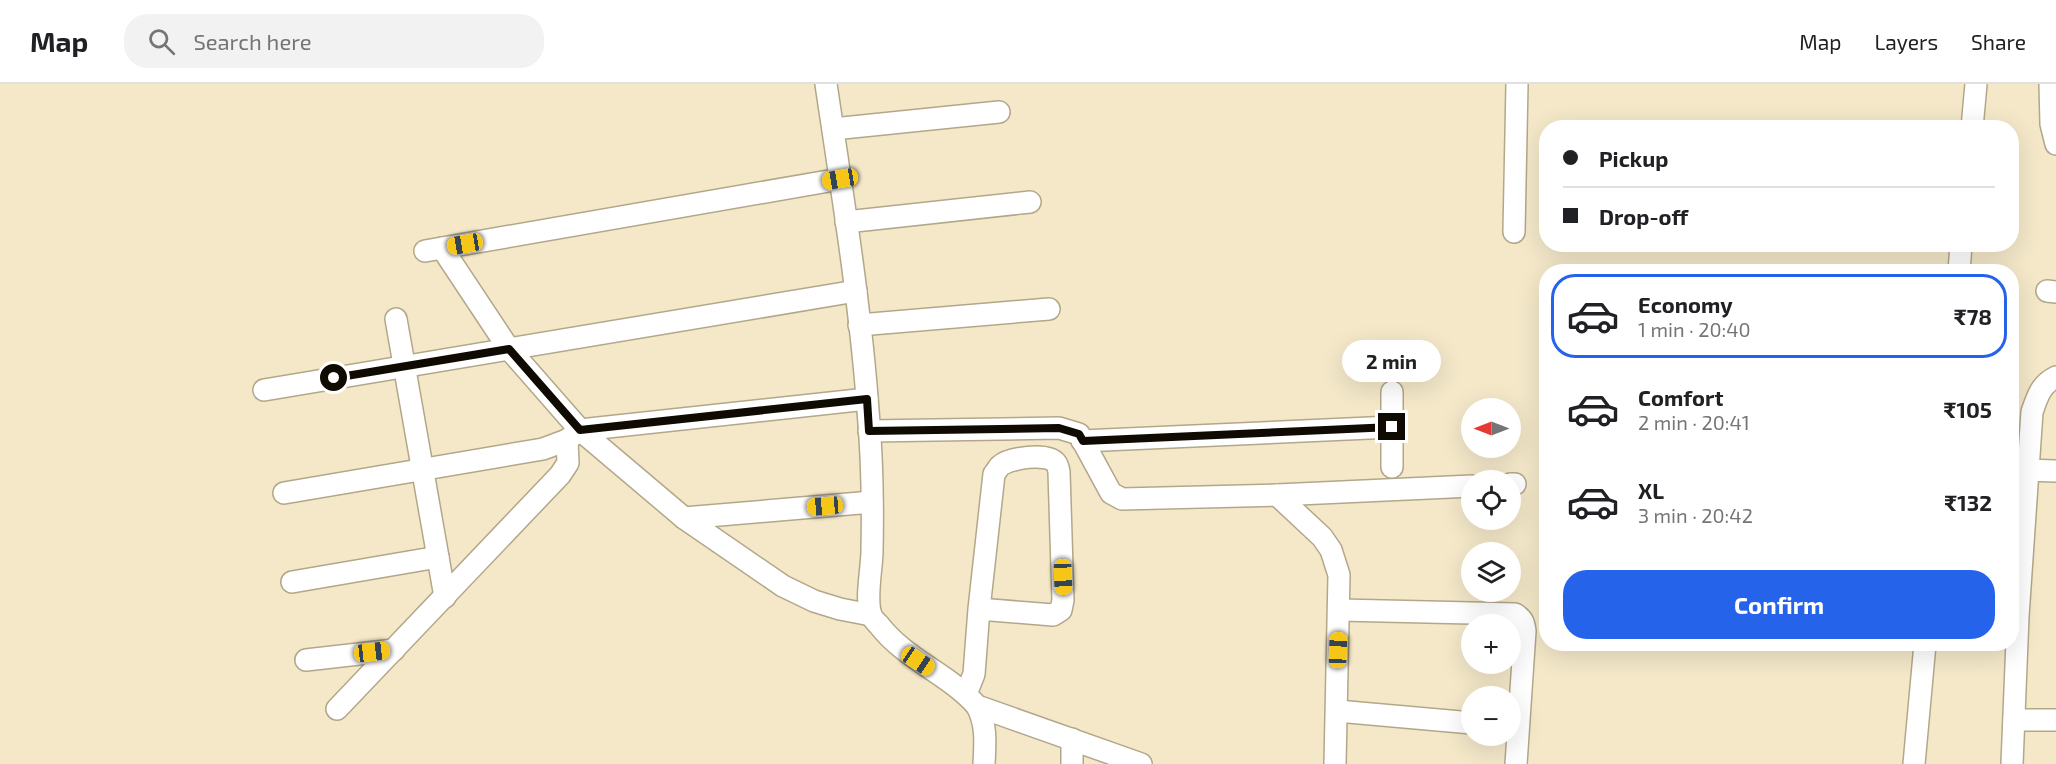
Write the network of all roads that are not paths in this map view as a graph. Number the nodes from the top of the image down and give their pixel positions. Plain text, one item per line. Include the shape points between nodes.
1 (826, 84) edge
2 (1517, 84) edge
3 (1976, 84) edge
4 (2050, 84) edge
5 (999, 112) dead end
6 (1973, 120) edge
7 (833, 129) junction
8 (2056, 144) edge
9 (840, 179) junction
10 (1030, 202) dead end
11 (846, 222) junction
12 (1514, 232) dead end
13 (856, 291) junction
14 (1049, 309) dead end
15 (396, 319) dead end
16 (860, 325) junction
17 (509, 349) junction
18 (405, 367) junction
19 (2056, 377) edge
20 (264, 390) dead end
21 (1392, 392) dead end
22 (867, 399) junction
23 (1392, 427) junction
24 (869, 431) junction
25 (574, 435) junction
26 (1083, 441) junction
27 (1392, 466) dead end
28 (423, 470) junction
29 (2028, 470) junction
30 (2056, 471) edge
31 (1461, 487) edge
32 (284, 493) dead end
33 (1277, 495) junction
34 (872, 502) junction
35 (684, 518) junction
36 (438, 558) junction
37 (292, 582) dead end
38 (445, 597) junction
39 (979, 609) junction
40 (1340, 610) junction
41 (871, 615) junction
42 (2019, 620) edge
43 (394, 650) junction
44 (1924, 651) edge
45 (2017, 651) edge
46 (306, 660) dead end
47 (1519, 686) edge
48 (971, 700) junction
49 (337, 710) dead end
50 (1337, 711) junction
51 (2013, 720) junction
52 (2056, 720) edge
53 (1461, 722) edge
54 (1072, 739) junction
55 (1515, 746) edge
56 (984, 764) edge
57 (1072, 764) edge
58 (1141, 764) edge
59 (1335, 764) edge
60 (1516, 764) edge
61 (1914, 764) edge
62 (2012, 764) edge

1 - 7 street
2 - 12 street
3 - 6 street
4 - 8 street
5 - 7 street
7 - 9 street
9 - 11 street
9 - 17 street via 433,249
10 - 11 street
11 - 13 street
13 - 16 street
13 - 17 street
14 - 16 street
15 - 18 street
16 - 22 street
17 - 18 street
17 - 25 street
18 - 20 street
18 - 28 street
19 - 29 street via 2039,392 2032,411
21 - 23 street
22 - 24 street
22 - 25 street
23 - 26 street
23 - 27 street
24 - 26 street via 1059,428 1079,434
24 - 34 street
25 - 28 street via 543,449
25 - 35 street
25 - 38 street via 568,463 560,475
26 - 33 street via 1111,494 1122,499
28 - 32 street
28 - 36 street
29 - 30 street
29 - 42 street
31 - 33 street
33 - 40 street via 1331,550 1339,575
34 - 35 street
34 - 41 street
35 - 41 street via 783,586 814,601
36 - 37 street
36 - 38 street
38 - 43 street
39 - 39 street via 994,474 1001,465 1022,458 1050,459 1057,463 1059,472 1061,610 1053,615
39 - 48 street
40 - 47 street via 1515,614 1524,622 1525,631
40 - 50 street
41 - 48 street via 903,650
43 - 46 street
43 - 49 street
44 - 61 street
45 - 51 street
48 - 54 street
48 - 56 street via 983,718
50 - 53 street
50 - 59 street
51 - 52 street
51 - 62 street
54 - 57 street
54 - 58 street
55 - 60 street

